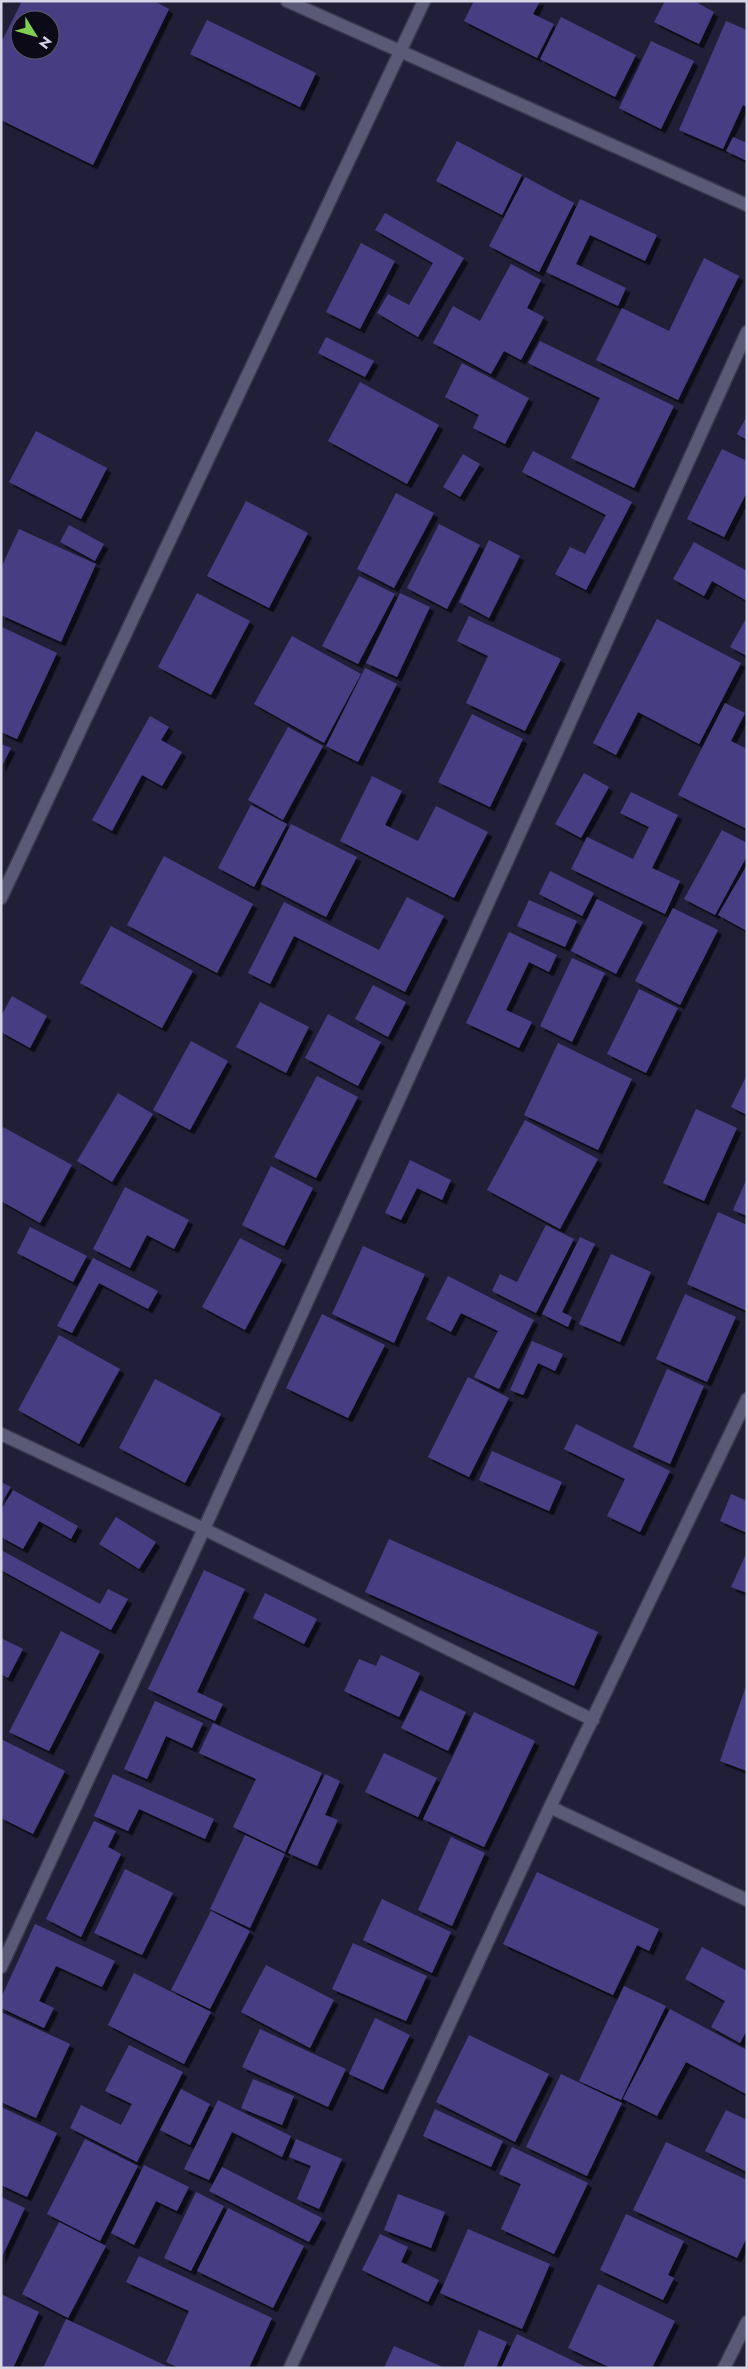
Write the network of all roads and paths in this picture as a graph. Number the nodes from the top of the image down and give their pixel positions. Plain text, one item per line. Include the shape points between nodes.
1 (287, 1) edge
2 (424, 1) edge
3 (400, 53) junction
4 (747, 206) edge
5 (747, 332) edge
6 (1, 898) edge
7 (747, 1398) edge
8 (1, 1434) edge
9 (204, 1529) junction
10 (593, 1720) junction
11 (550, 1807) junction
12 (747, 1900) edge
13 (1, 1966) edge
14 (747, 2322) edge
15 (290, 2368) edge
16 (724, 2368) edge

1 - 3 street
2 - 3 street
3 - 4 street
3 - 6 street
5 - 9 street
7 - 10 street
8 - 9 street
9 - 10 street
9 - 13 street
10 - 11 street
11 - 12 street
11 - 15 street
14 - 16 street

